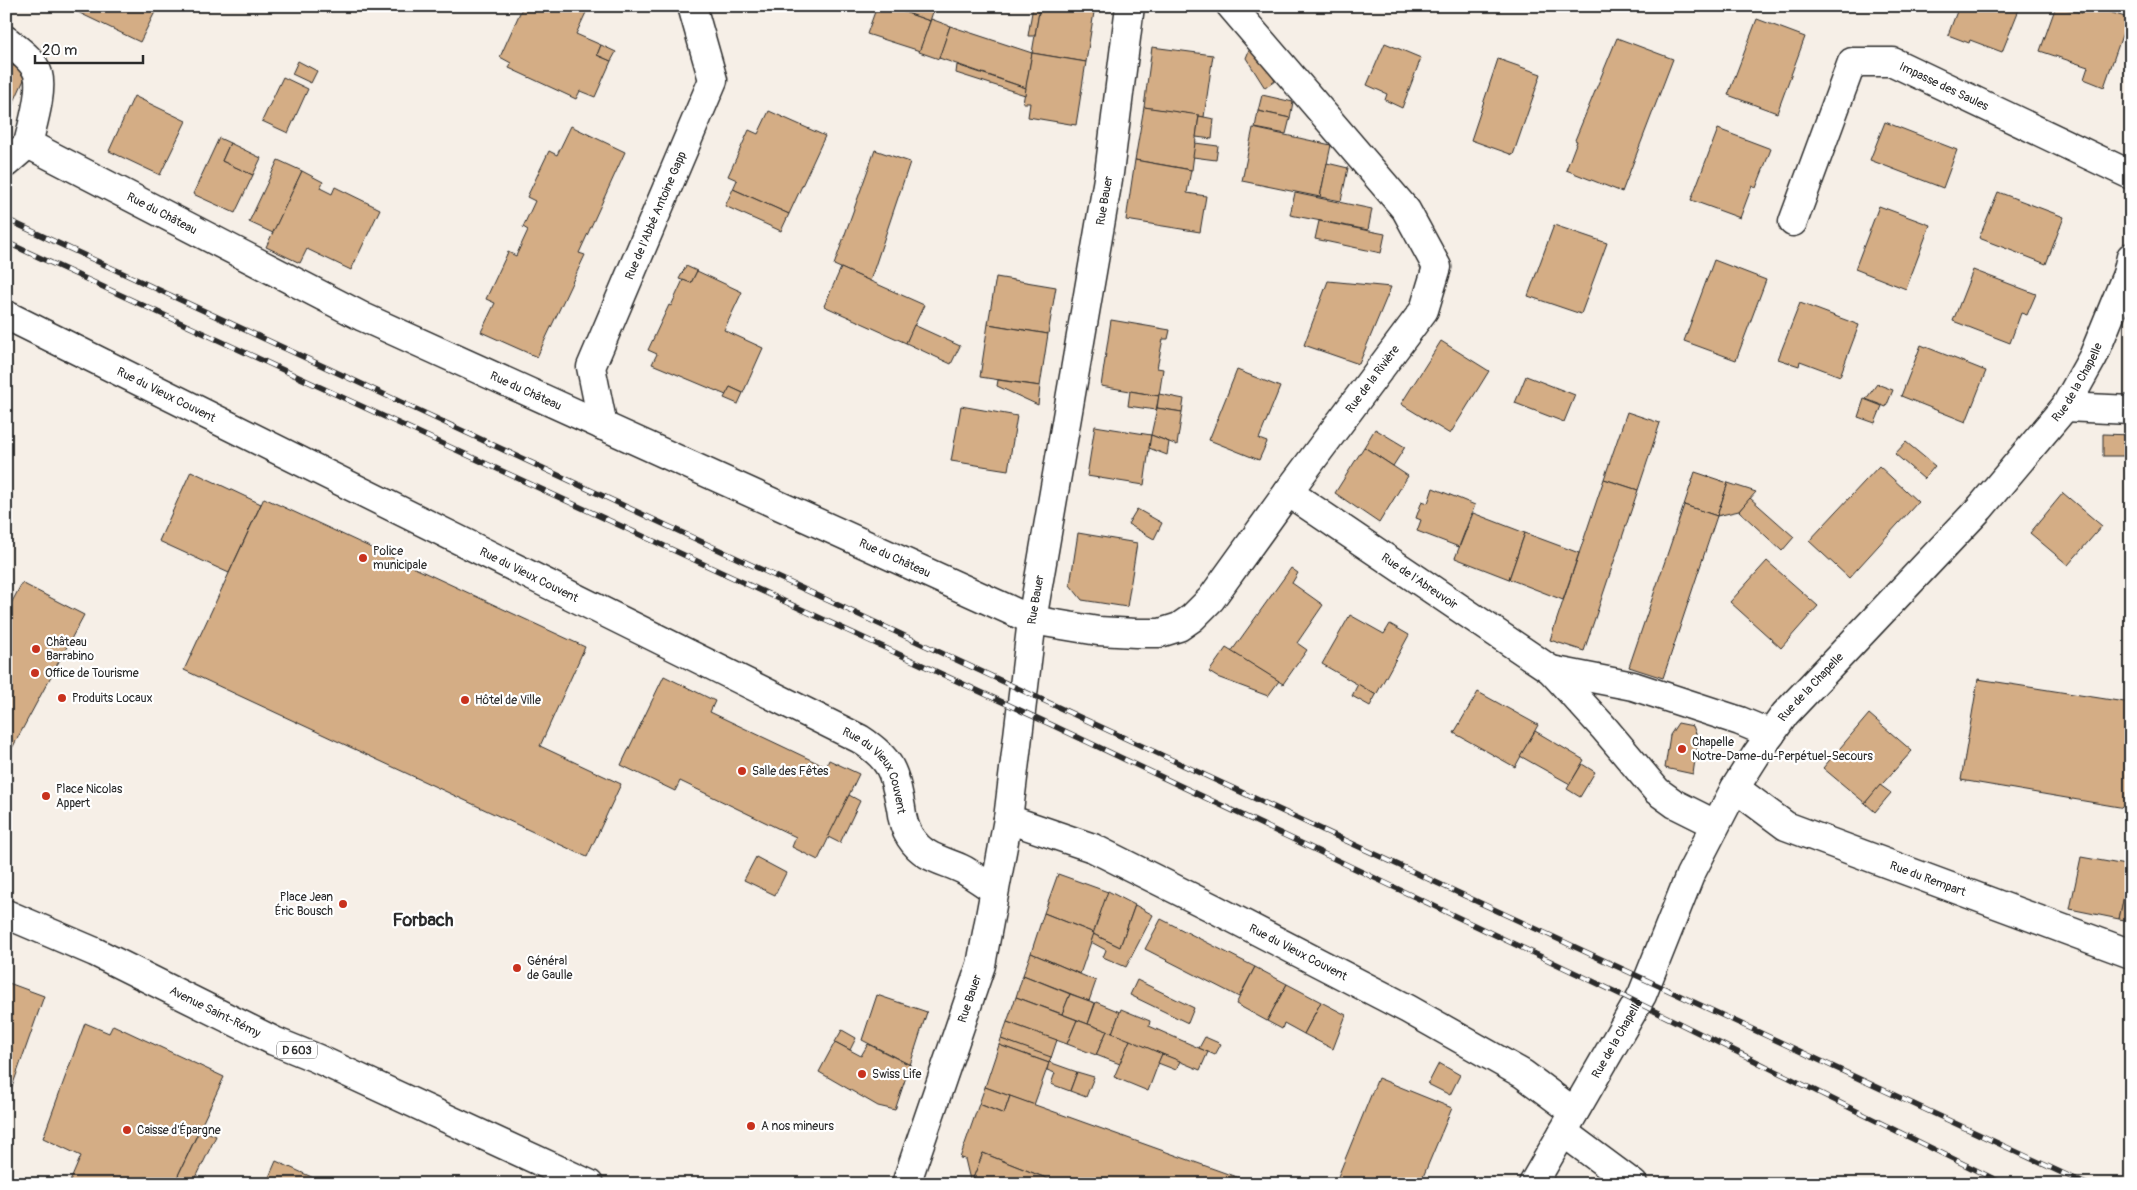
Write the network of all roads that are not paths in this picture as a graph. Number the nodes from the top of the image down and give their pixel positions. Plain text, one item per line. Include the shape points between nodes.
1 (692, 6) edge
2 (1130, 6) edge
3 (1231, 6) edge
4 (6, 40) edge
5 (28, 144) junction
6 (6, 163) edge
7 (2131, 175) edge
8 (1793, 222) dead end
9 (2131, 257) edge
10 (6, 315) edge
11 (2065, 407) junction
12 (2131, 410) edge
13 (603, 426) junction
14 (1288, 492) junction
15 (1032, 620) junction
16 (1551, 670) junction
17 (1770, 734) junction
18 (1735, 788) junction
19 (1008, 819) junction
20 (1715, 824) junction
21 (993, 889) junction
22 (6, 914) edge
23 (2131, 954) edge
24 (1569, 1122) junction
25 (589, 1184) edge
26 (906, 1184) edge
27 (1533, 1184) edge
28 (1633, 1184) edge

1 - 13 street, Rue de l'Abbé Antoine Gapp via 713,80 591,367
2 - 15 street, Rue Bauer via 1109,173
3 - 14 street, Rue de la Rivière via 1406,210 1437,267 1424,310
4 - 5 street via 30,61 38,74 40,88
5 - 6 street
5 - 13 street, Rue du Château via 363,317
7 - 8 street, Impasse des Saules via 1893,62 1852,62
9 - 11 street, Rue de la Chapelle via 2094,357
10 - 21 street, Rue du Vieux Couvent via 860,739 887,761 896,780 903,820 910,837 938,861 963,870
11 - 12 street
11 - 17 street, Rue de la Chapelle via 1980,508 1785,714
13 - 15 street, Rue du Château
14 - 15 street, Rue de la Rivière via 1211,599 1179,627 1160,633 1136,633 1098,631
14 - 16 street, Rue de l'Abreuvoir
15 - 19 street, Rue Bauer
16 - 17 street, Rue de l'Abreuvoir via 1633,686
16 - 20 street, Rue de l'Abreuvoir via 1657,791
17 - 18 street, Rue de la Chapelle
18 - 20 street, Rue de la Chapelle
18 - 23 street, Rue du Rempart via 1786,826
19 - 21 street, Rue Bauer
19 - 24 street, Rue du Vieux Couvent via 1093,848 1408,1009 1523,1074
20 - 24 street, Rue de la Chapelle via 1690,876 1642,995
21 - 26 street, Rue Bauer via 981,965
22 - 25 street, Avenue Saint-Rémy / D 603 via 95,952 274,1041
24 - 27 street, Rue de la Chapelle
24 - 28 street, Rue du Vieux Couvent

